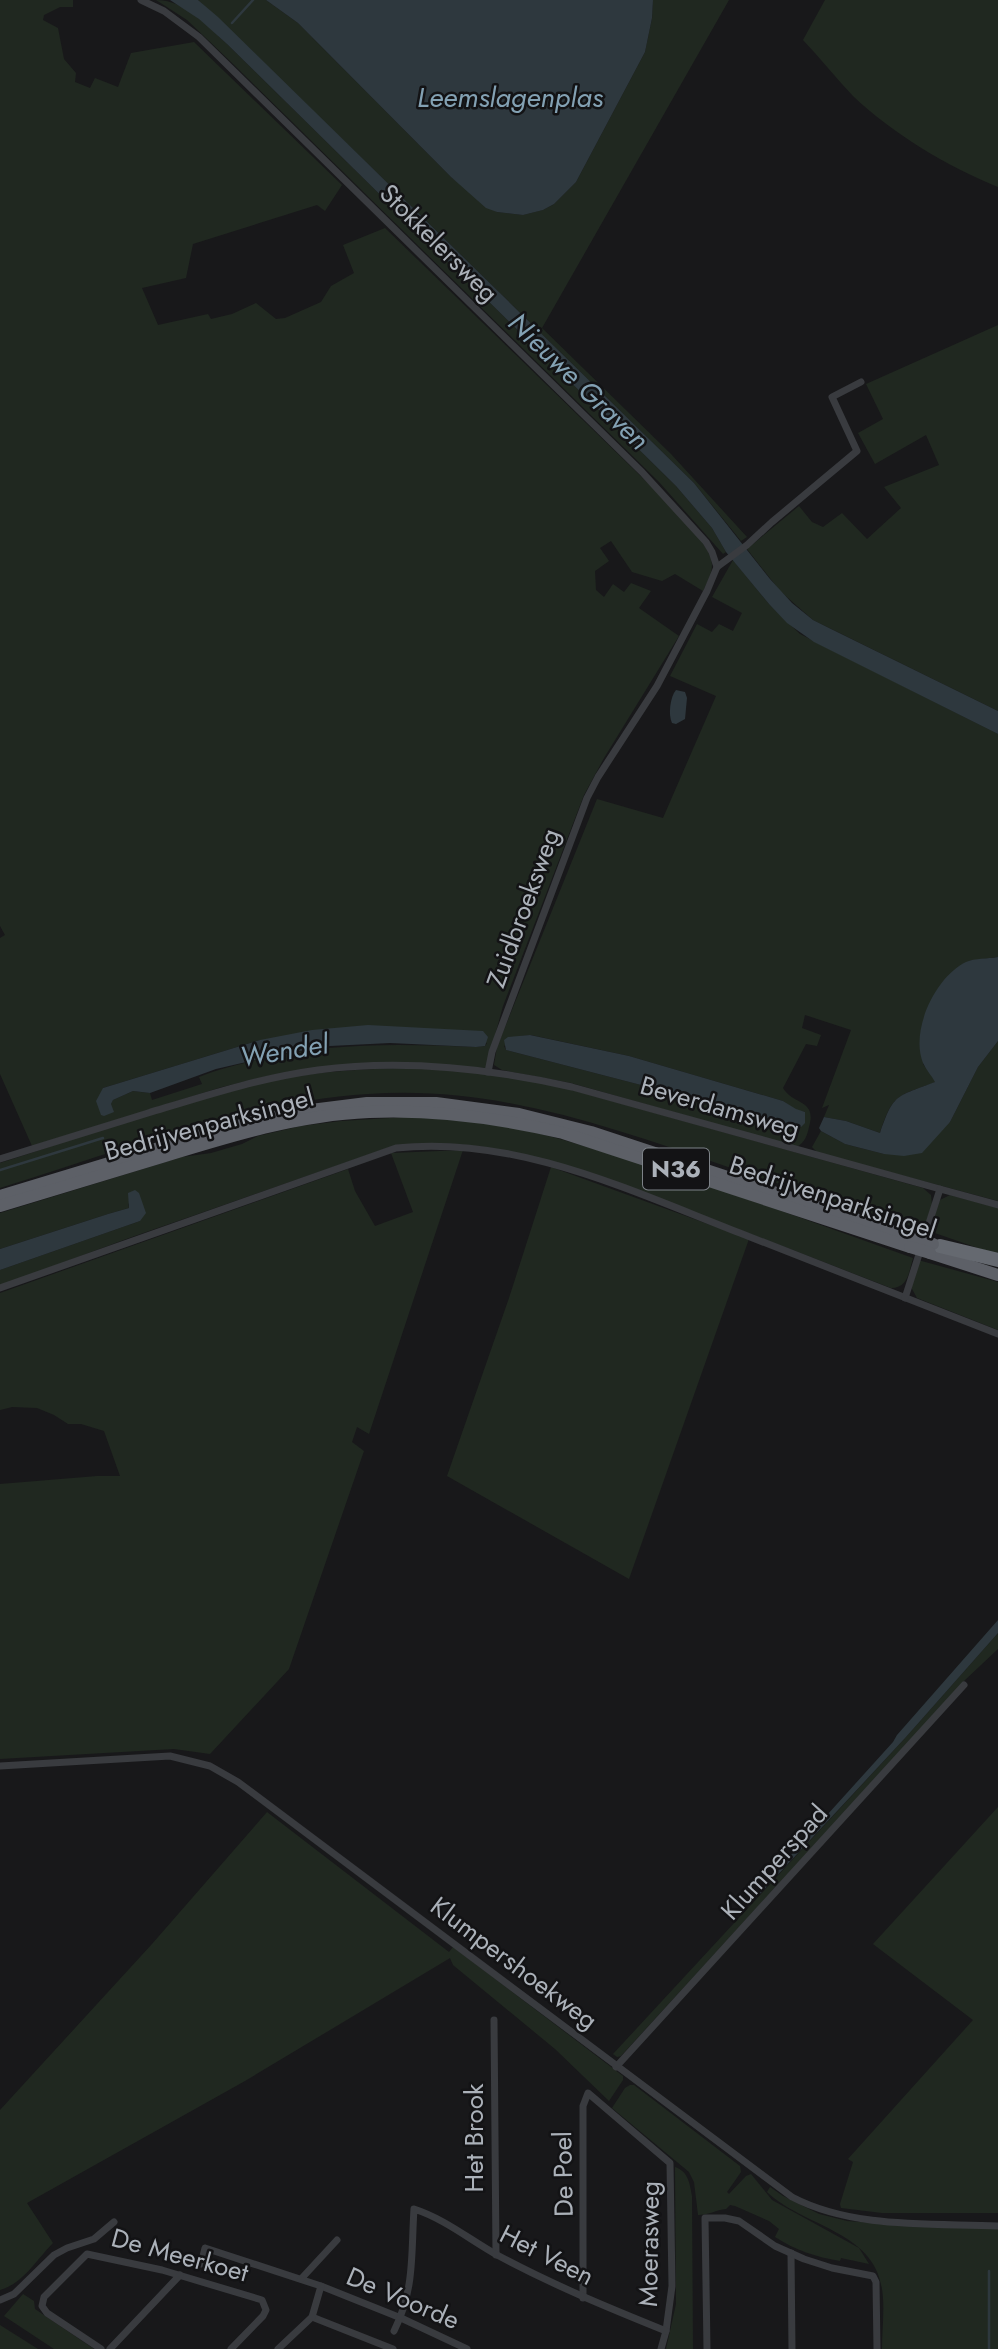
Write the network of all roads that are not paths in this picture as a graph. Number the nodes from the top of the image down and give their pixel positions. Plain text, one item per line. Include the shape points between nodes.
1 (141, 0) edge
2 (861, 382) dead end
3 (717, 567) junction
4 (488, 1072) junction
5 (0, 1159) edge
6 (940, 1189) junction
7 (0, 1196) edge
8 (998, 1205) edge
9 (0, 1206) edge
10 (912, 1242) junction
11 (934, 1248) junction
12 (998, 1263) edge
13 (998, 1275) edge
14 (0, 1288) edge
15 (905, 1297) junction
16 (998, 1334) edge
17 (964, 1685) dead end
18 (0, 1766) edge
19 (494, 2020) dead end
20 (616, 2067) junction
21 (588, 2093) joint
22 (114, 2222) dead end
23 (998, 2226) edge
24 (337, 2240) dead end
25 (791, 2253) junction
26 (496, 2255) junction
27 (201, 2264) dead end
28 (180, 2275) junction
29 (301, 2279) junction
30 (321, 2286) junction
31 (583, 2298) junction
32 (0, 2300) edge
33 (312, 2316) junction
34 (401, 2318) junction
35 (394, 2331) dead end
36 (666, 2331) junction
37 (389, 2348) edge
38 (102, 2349) edge
39 (110, 2349) edge
40 (231, 2349) edge
41 (278, 2349) edge
42 (467, 2349) edge
43 (661, 2349) edge
44 (707, 2349) edge
45 (792, 2349) edge
46 (877, 2349) edge

1 - 3 street, Stokkelersweg via 183,23 217,53 684,516 706,542
2 - 3 street via 832,397 858,451
3 - 4 street, Zuidbroeksweg via 657,686 587,798
4 - 5 street via 376,1065 273,1078 216,1091
4 - 6 street, Beverdamsweg via 572,1087
6 - 8 street, Beverdamsweg
6 - 15 street
7 - 10 highway, Bedrijvenparksingel / N36 via 273,1116 357,1104 436,1103 519,1114 591,1132
9 - 10 highway, Bedrijvenparksingel / N36 via 288,1122 367,1112 436,1112 563,1133
10 - 11 highway, Bedrijvenparksingel / N36, bridge
11 - 12 highway
11 - 13 highway, Bedrijvenparksingel / N36
14 - 15 street via 396,1148 421,1145 512,1154 594,1177
15 - 16 street
17 - 20 street, Klumperspad
18 - 20 street, Klumpershoekweg via 170,1756 210,1766 238,1782
19 - 26 street, Het Brook
20 - 23 street, Klumpershoekweg via 777,2188 808,2205 866,2219
21 - 31 street, De Poel via 583,2106
21 - 36 street, Moerasweg via 670,2163 672,2286
22 - 32 street via 94,2239 54,2255 14,2294
24 - 29 street
25 - 44 street via 738,2221 705,2218
25 - 45 street
25 - 46 street via 832,2268 871,2275 876,2282
26 - 31 street, Het Veen
26 - 34 street, Het Veen via 414,2209 412,2266
27 - 29 street, De Voorde via 205,2248
28 - 38 street, De Meerkoet via 93,2254 83,2256 44,2297 42,2306
28 - 39 street
28 - 40 street, De Meerkoet via 262,2300 263,2316
29 - 30 street, De Voorde
30 - 33 street
30 - 34 street, De Voorde
31 - 36 street, Het Veen
33 - 37 street
33 - 41 street
34 - 35 street
34 - 42 street, De Voorde
36 - 43 street, Moerasweg

